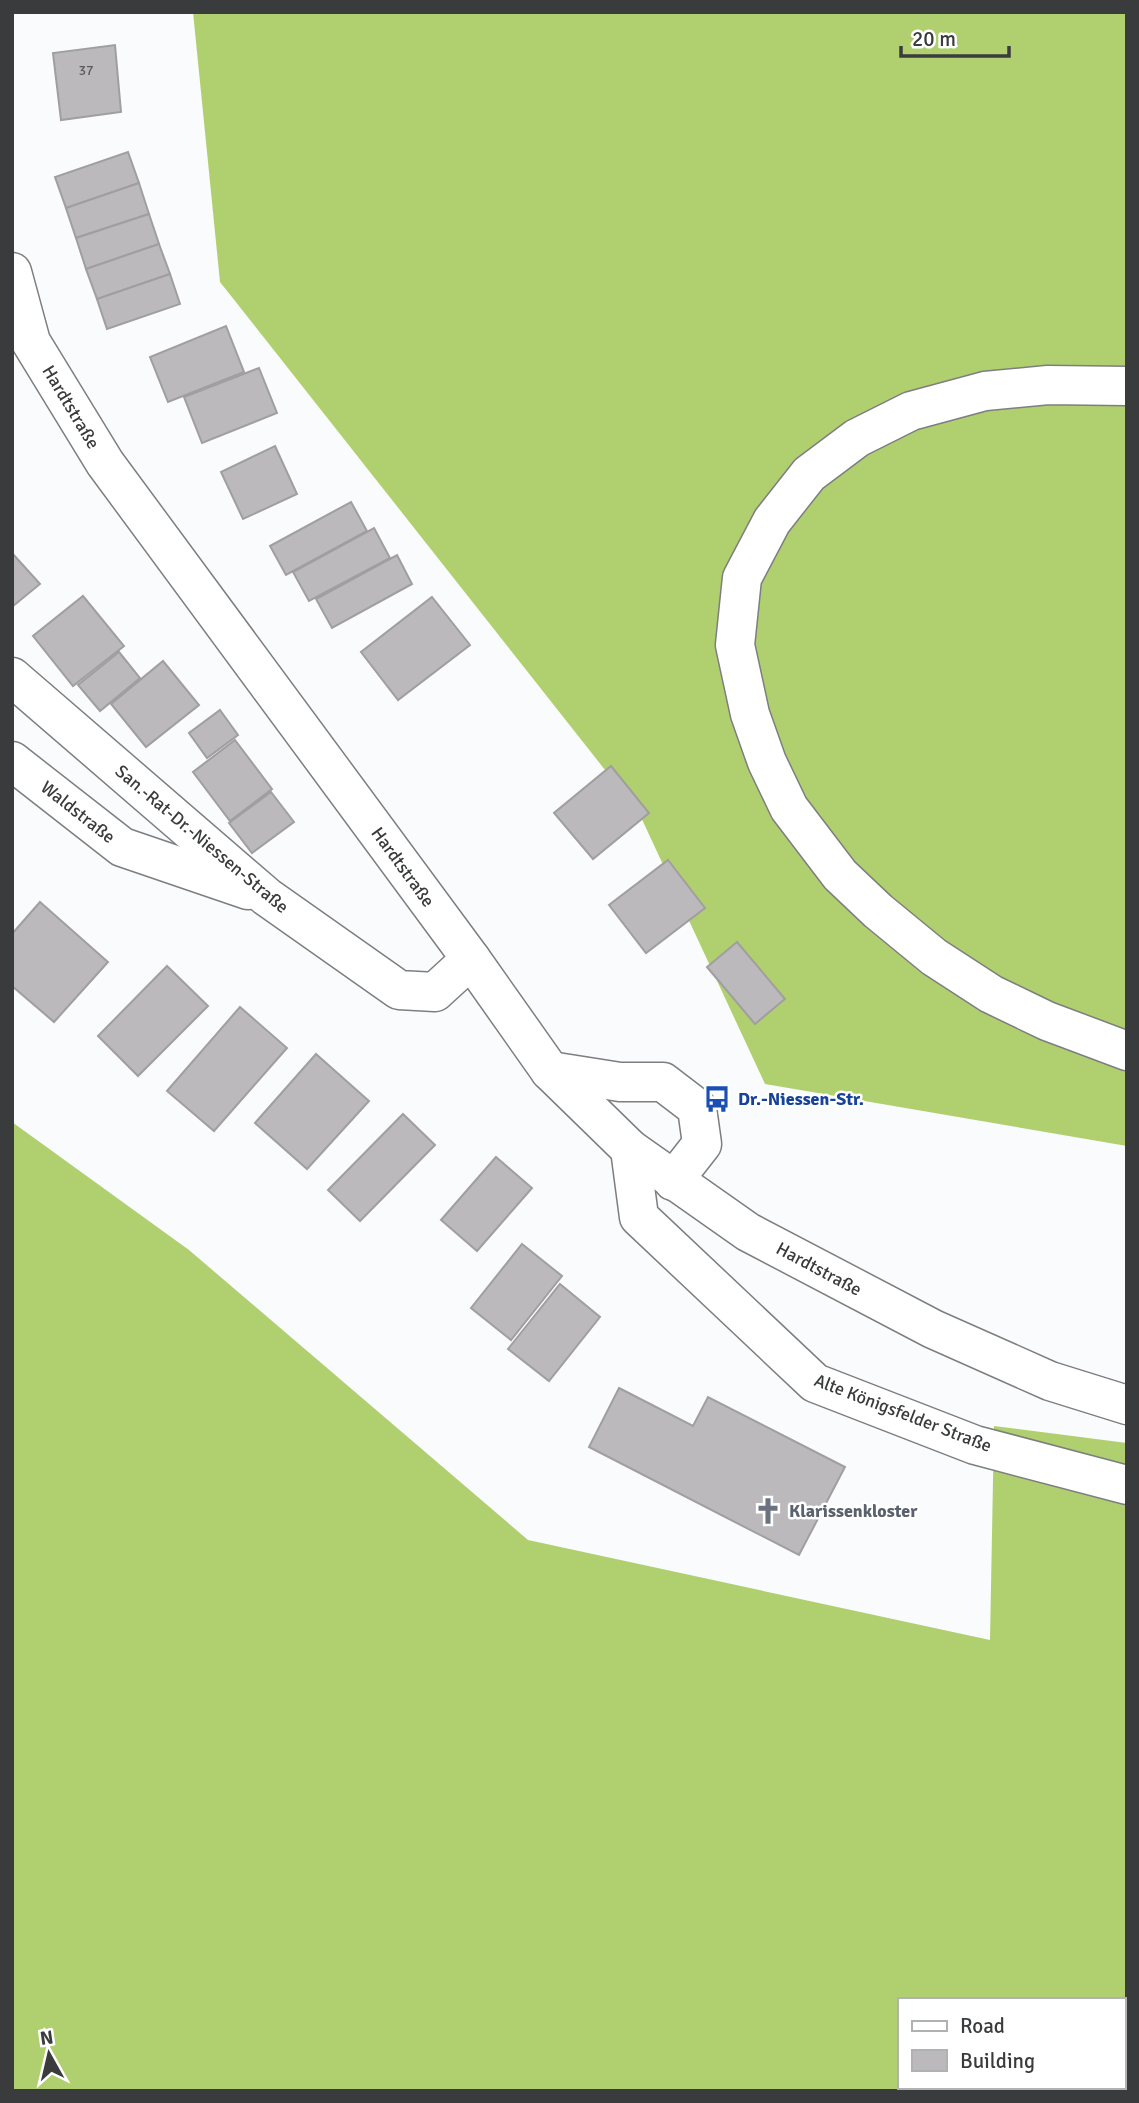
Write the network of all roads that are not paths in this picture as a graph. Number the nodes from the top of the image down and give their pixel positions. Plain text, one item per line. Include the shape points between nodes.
1 (12, 272) edge
2 (22, 349) edge
3 (1127, 386) edge
4 (12, 677) edge
5 (12, 761) edge
6 (267, 897) junction
7 (471, 959) junction
8 (1127, 1051) edge
9 (551, 1072) junction
10 (630, 1149) junction
11 (673, 1181) junction
12 (1127, 1405) edge
13 (1127, 1485) edge

1 - 2 main road, Hardtstraße
2 - 7 main road, Hardtstraße
3 - 8 main road via 1048,385 985,391 911,411 857,438 809,474 772,521 742,578 735,645 750,714 767,762 789,808 840,875 934,957 991,994
4 - 6 main road, San.-Rat-Dr.-Niessen-Straße
5 - 6 main road, Waldstraße via 122,847
6 - 7 main road, San.-Rat-Dr.-Niessen-Straße via 399,990 435,992
7 - 9 main road, Hardtstraße
9 - 10 main road, Hardtstraße
9 - 11 main road via 620,1082 663,1082 697,1108 702,1144
10 - 11 main road, Hardtstraße
10 - 13 main road, Alte Königsfelder Straße via 639,1217 815,1383 975,1444
11 - 12 main road, Hardtstraße via 748,1232 933,1329 1050,1381

